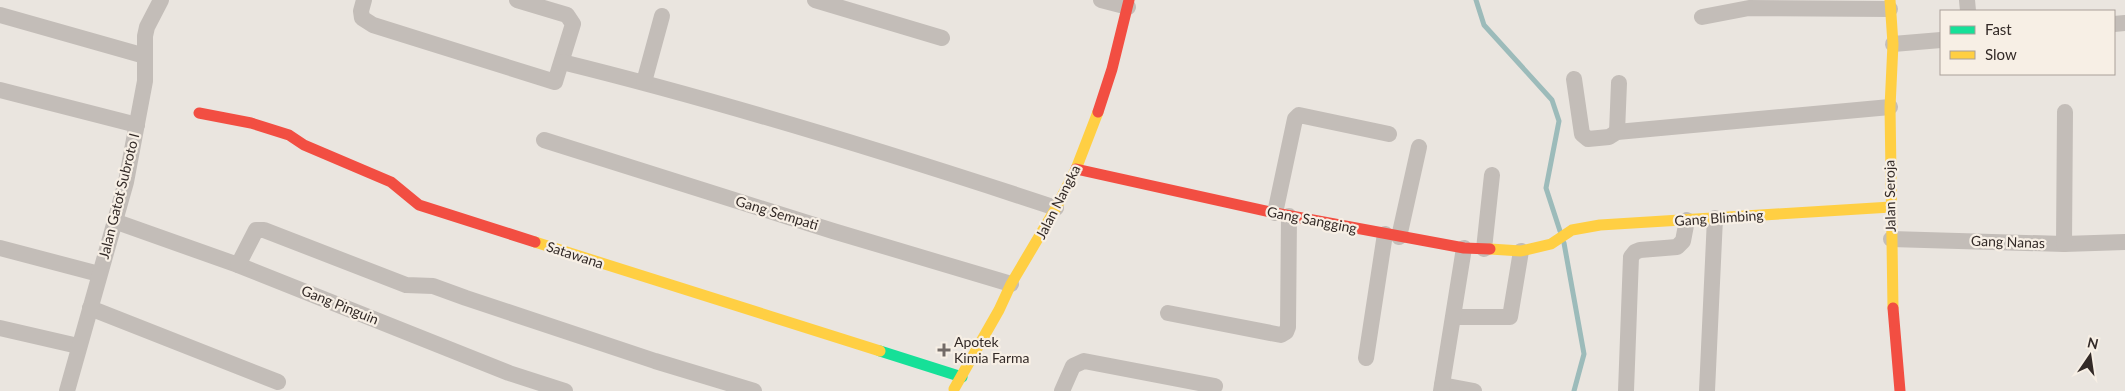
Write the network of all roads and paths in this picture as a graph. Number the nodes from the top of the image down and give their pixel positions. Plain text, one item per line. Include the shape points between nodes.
1 (161, 0) edge
2 (364, 0) edge
3 (517, 0) edge
4 (815, 0) edge
5 (1101, 0) edge
6 (1128, 3) edge
7 (1890, 4) edge
8 (0, 15) edge
9 (662, 16) dead end
10 (1702, 16) dead end
11 (942, 38) dead end
12 (1940, 40) edge
13 (1893, 44) junction
14 (145, 56) junction
15 (562, 62) junction
16 (1574, 79) dead end
17 (644, 82) junction
18 (1619, 83) dead end
19 (0, 90) edge
20 (1890, 108) junction
21 (2064, 112) dead end
22 (199, 113) dead end
23 (137, 125) junction
24 (1617, 132) junction
25 (1389, 134) dead end
26 (544, 140) dead end
27 (1419, 147) dead end
28 (1076, 169) junction
29 (1492, 175) dead end
30 (1891, 207) junction
31 (1056, 208) junction
32 (1282, 214) junction
33 (1715, 218) junction
34 (114, 220) junction
35 (1687, 220) junction
36 (1392, 236) junction
37 (1891, 239) junction
38 (2125, 242) edge
39 (1550, 244) joint
40 (2064, 244) junction
41 (0, 248) edge
42 (1464, 248) junction
43 (1484, 249) junction
44 (1521, 251) junction
45 (238, 265) junction
46 (99, 274) junction
47 (1011, 284) junction
48 (90, 308) junction
49 (1168, 313) dead end
50 (1454, 317) junction
51 (0, 328) edge
52 (78, 346) junction
53 (1366, 358) dead end
54 (962, 377) junction
55 (278, 382) dead end
56 (1215, 386) dead end
57 (1441, 388) edge
58 (68, 391) edge
59 (565, 391) edge
60 (754, 391) edge
61 (954, 391) edge
62 (1062, 391) edge
63 (1474, 391) edge
64 (1626, 391) edge
65 (1707, 391) edge
66 (1900, 391) edge

1 - 14 street, Jalan Gatot Subroto I via 147,27
2 - 15 street via 362,18 373,25 555,82
3 - 15 street via 571,19 573,24
4 - 11 street
5 - 6 street
6 - 28 street, Jalan Nangka via 1112,69
7 - 10 street via 1749,8
7 - 13 street, Jalan Seroja
8 - 14 street
9 - 17 street
12 - 13 street
13 - 20 street, Jalan Seroja
14 - 23 street, Jalan Gatot Subroto I via 145,81
15 - 17 street
16 - 24 street via 1583,137 1606,138
17 - 31 street via 803,126
18 - 24 street
19 - 23 street
20 - 24 street
20 - 30 street, Jalan Seroja
21 - 40 street
22 - 54 street, Satawana via 289,136 391,182 419,205
23 - 34 street, Jalan Gatot Subroto I via 126,182
25 - 32 street via 1299,114
26 - 47 street, Gang Sempati
27 - 36 street
28 - 31 street, Jalan Nangka
28 - 32 street, Gang Sangging
29 - 43 street
30 - 33 street, Gang Blimbing
30 - 37 street, Jalan Seroja
31 - 47 street, Jalan Nangka
32 - 36 street, Gang Sangging
32 - 49 street via 1286,332 1280,335
33 - 35 street, Gang Blimbing
33 - 65 street
34 - 45 street, Gang Pinguin
34 - 46 street, Jalan Gatot Subroto I
35 - 39 street, Gang Blimbing via 1600,225 1572,230
35 - 64 street via 1683,241 1677,247 1640,250 1631,257
36 - 42 street, Gang Sangging
36 - 53 street
37 - 40 street, Gang Nanas
37 - 66 street, Jalan Seroja
38 - 40 street, Gang Nanas
39 - 44 street, Gang Sangging
41 - 46 street
42 - 43 street, Gang Sangging
42 - 50 street
43 - 44 street, Gang Sangging
44 - 50 street via 1510,317
45 - 59 street, Gang Pinguin via 508,373
45 - 60 street via 252,235 256,230 264,230 406,285 439,287 655,361
46 - 48 street, Jalan Gatot Subroto I
47 - 54 street, Jalan Nangka
48 - 52 street, Jalan Gatot Subroto I
48 - 55 street
50 - 57 street
51 - 52 street
52 - 58 street, Jalan Gatot Subroto I
54 - 61 street, Jalan Nangka
56 - 62 street via 1084,361 1073,366
57 - 63 street

